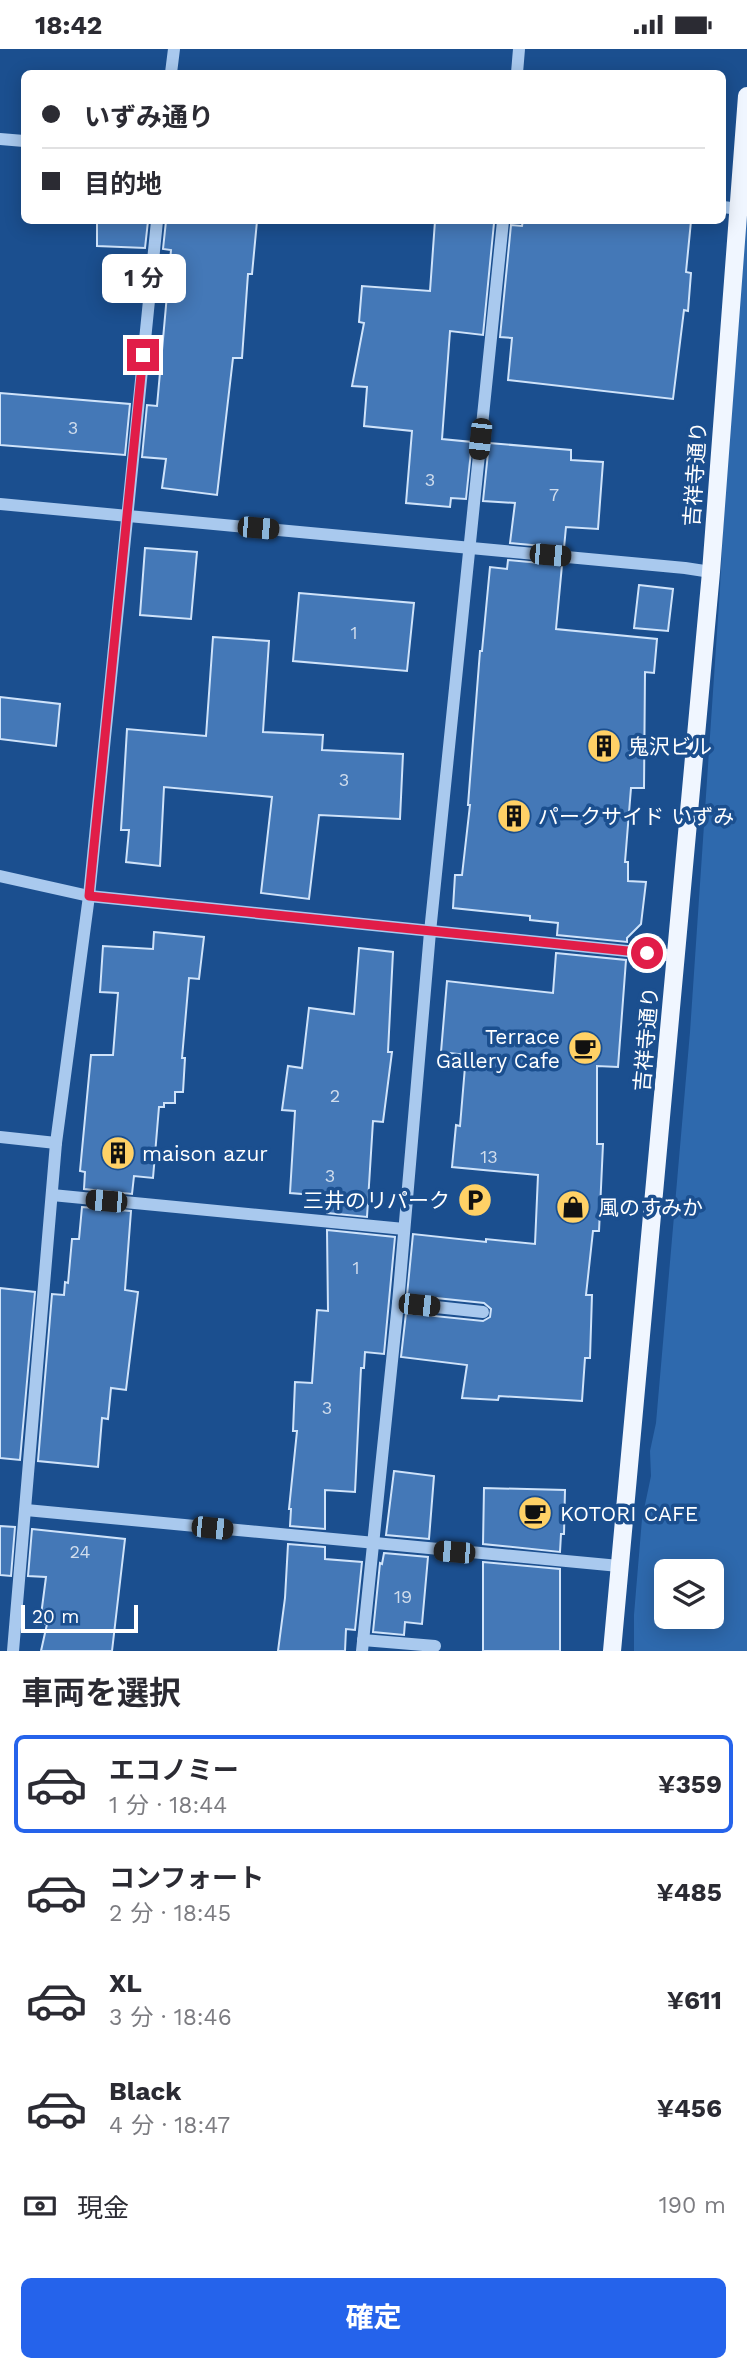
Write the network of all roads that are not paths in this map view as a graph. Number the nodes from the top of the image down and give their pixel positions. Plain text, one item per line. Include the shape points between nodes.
1 (174, 49) edge
2 (519, 49) edge
3 (171, 70) edge
4 (517, 70) edge
5 (747, 96) edge
6 (0, 139) edge
7 (21, 141) edge
8 (731, 208) edge
9 (157, 224) edge
10 (503, 224) edge
11 (0, 504) edge
12 (127, 516) junction
13 (468, 548) junction
14 (710, 572) junction
15 (0, 876) edge
16 (89, 896) junction
17 (430, 932) junction
18 (676, 956) junction
19 (0, 1137) edge
20 (56, 1143) junction
21 (52, 1195) junction
22 (404, 1229) junction
23 (398, 1303) junction
24 (483, 1312) dead end
25 (26, 1510) junction
26 (372, 1544) junction
27 (619, 1566) junction
28 (363, 1646) edge
29 (435, 1646) dead end
30 (13, 1651) edge
31 (612, 1651) edge

1 - 3 street
2 - 4 street
5 - 8 main road, 吉祥寺通り
6 - 7 street
8 - 14 main road, 吉祥寺通り
9 - 12 street
10 - 13 street
11 - 12 street
12 - 13 street
12 - 16 street
13 - 14 street
13 - 17 street
14 - 18 main road, 吉祥寺通り
15 - 16 street
16 - 17 street
16 - 20 street
17 - 18 street
17 - 22 street
18 - 27 main road, 吉祥寺通り
19 - 20 street
20 - 21 street
21 - 22 street
21 - 25 street
22 - 23 street
23 - 24 street
23 - 26 street
25 - 26 street
25 - 30 street
26 - 27 street
26 - 28 street
27 - 31 main road, 吉祥寺通り
28 - 29 street

